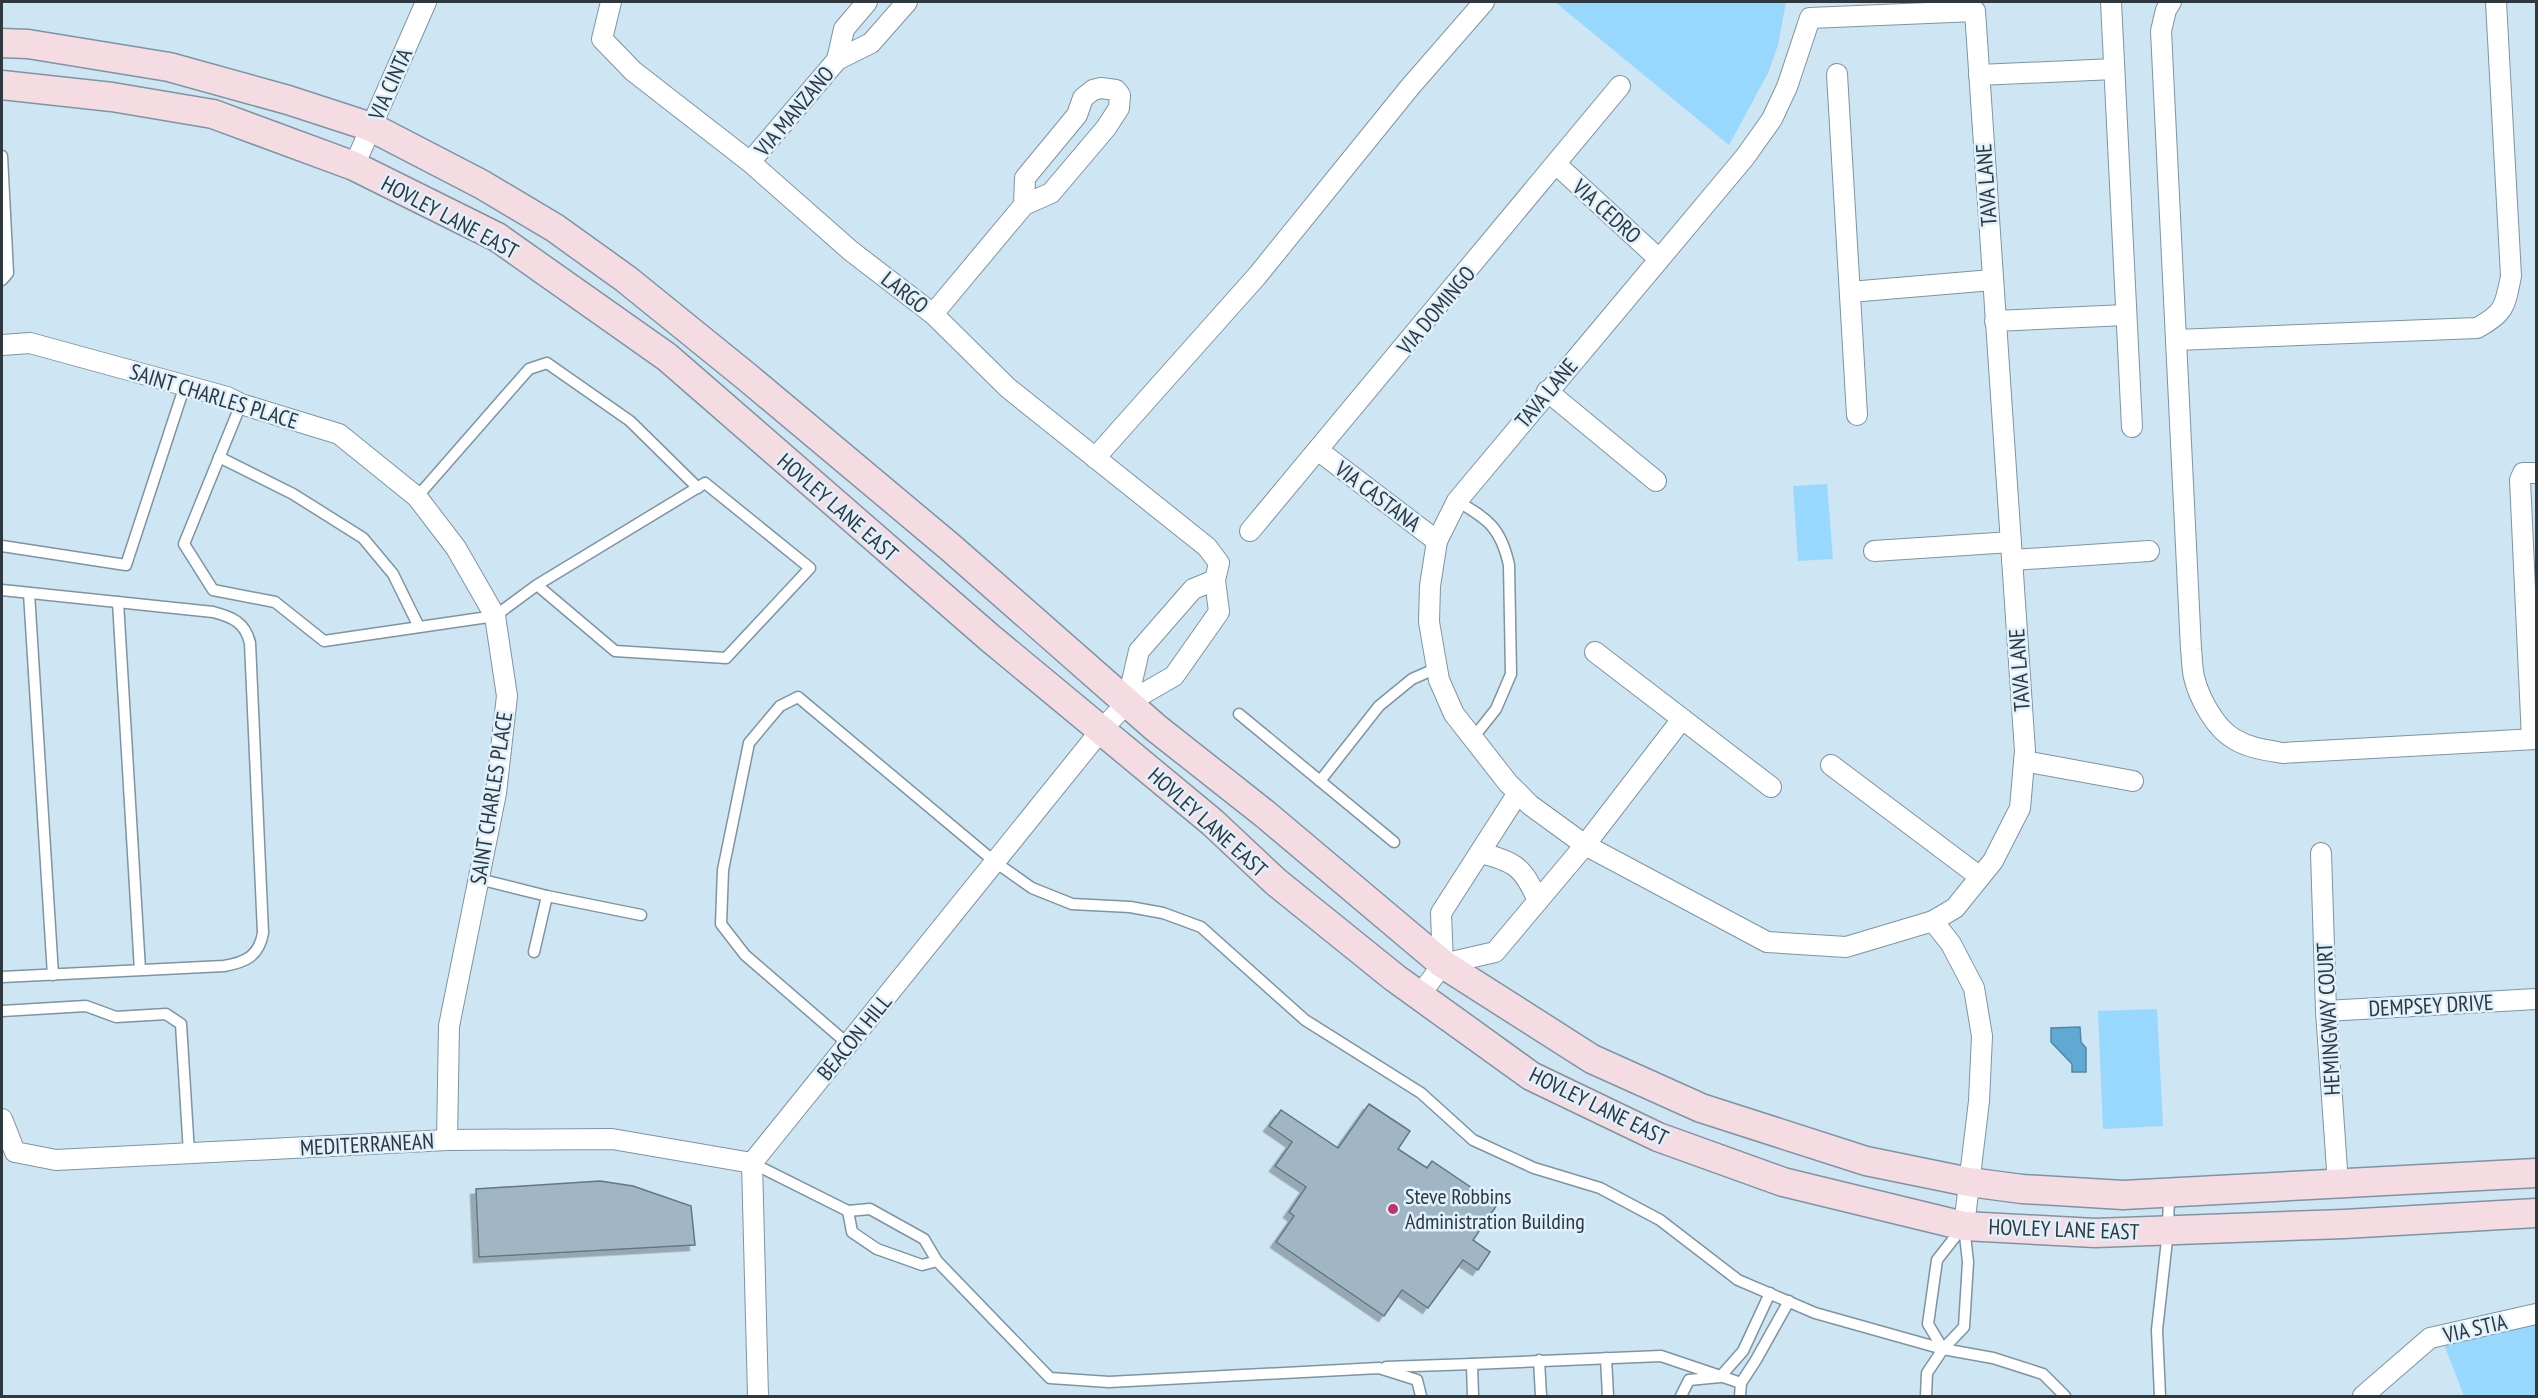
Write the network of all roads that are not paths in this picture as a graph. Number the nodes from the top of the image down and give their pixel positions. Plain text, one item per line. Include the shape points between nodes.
1 (426, 2) edge
2 (611, 2) edge
3 (867, 2) edge
4 (907, 2) edge
5 (1484, 2) edge
6 (2111, 2) edge
7 (2171, 2) edge
8 (2496, 2) edge
9 (2, 43) edge
10 (837, 60) junction
11 (2114, 69) junction
12 (1837, 74) dead end
13 (1979, 75) junction
14 (2, 85) edge
15 (1620, 86) dead end
16 (371, 126) junction
17 (2, 156) edge
18 (750, 162) junction
19 (1556, 164) junction
20 (354, 166) junction
21 (1024, 205) junction
22 (1659, 259) junction
23 (2, 279) edge
24 (1992, 280) junction
25 (1850, 292) junction
26 (933, 314) junction
27 (2126, 315) junction
28 (1995, 321) junction
29 (2176, 340) junction
30 (2, 345) edge
31 (185, 385) junction
32 (1547, 391) junction
33 (241, 404) junction
34 (1857, 415) dead end
35 (2132, 427) dead end
36 (1319, 450) junction
37 (219, 457) junction
38 (1095, 458) junction
39 (2536, 472) edge
40 (1656, 481) dead end
41 (698, 488) junction
42 (417, 497) junction
43 (1457, 501) junction
44 (1250, 531) dead end
45 (1437, 541) junction
46 (2, 546) edge
47 (2149, 550) dead end
48 (1874, 551) dead end
49 (2011, 551) junction
50 (1215, 580) junction
51 (537, 585) junction
52 (2, 590) edge
53 (29, 593) junction
54 (118, 602) junction
55 (495, 616) junction
56 (419, 627) junction
57 (1595, 652) dead end
58 (1437, 668) junction
59 (1127, 703) junction
60 (1239, 714) dead end
61 (1682, 719) junction
62 (1102, 729) junction
63 (1473, 738) junction
64 (2534, 739) edge
65 (2024, 761) junction
66 (1831, 765) dead end
67 (1320, 781) junction
68 (2133, 781) dead end
69 (1771, 787) dead end
70 (1518, 793) junction
71 (1394, 842) dead end
72 (1585, 845) junction
73 (1480, 853) junction
74 (2321, 853) dead end
75 (995, 862) junction
76 (1980, 877) junction
77 (479, 879) junction
78 (547, 896) junction
79 (1538, 901) junction
80 (641, 915) dead end
81 (1933, 921) junction
82 (534, 952) dead end
83 (1443, 964) junction
84 (140, 970) junction
85 (53, 975) junction
86 (2, 977) edge
87 (1419, 996) junction
88 (2536, 999) edge
89 (2, 1011) edge
90 (2326, 1011) junction
91 (848, 1044) junction
92 (2, 1119) edge
93 (447, 1140) junction
94 (189, 1153) junction
95 (752, 1163) junction
96 (2536, 1173) edge
97 (1969, 1182) junction
98 (2338, 1184) junction
99 (2169, 1192) junction
100 (848, 1211) junction
101 (2536, 1213) edge
102 (1964, 1226) junction
103 (2168, 1231) junction
104 (937, 1261) junction
105 (1770, 1293) junction
106 (1789, 1301) junction
107 (2536, 1314) edge
108 (1943, 1349) junction
109 (1606, 1358) junction
110 (1539, 1360) junction
111 (1472, 1364) junction
112 (1379, 1368) junction
113 (1720, 1377) junction
114 (1741, 1383) junction
115 (758, 1396) edge
116 (1421, 1396) edge
117 (1473, 1396) edge
118 (1541, 1396) edge
119 (1608, 1396) edge
120 (1681, 1396) edge
121 (1740, 1396) edge
122 (1926, 1396) edge
123 (2064, 1396) edge
124 (2160, 1396) edge
125 (2363, 1396) edge

1 - 16 street, VIA CINTA
2 - 18 street, LARGO via 602,39 633,70
3 - 10 street, VIA MANZANO via 844,28
4 - 10 street, VIA MANZANO via 872,43
5 - 38 street via 1257,276
6 - 11 street
7 - 29 street via 2161,31
8 - 29 street via 2511,276 2505,306 2491,321 2476,328
9 - 16 main road, HOVLEY LANE EAST via 169,67
10 - 18 street, VIA MANZANO
11 - 13 street
11 - 27 street
12 - 25 street
13 - 22 street, TAVA LANE via 1975,11 1810,18 1787,87 1772,118 1719,189
13 - 24 street, TAVA LANE
14 - 20 main road, HOVLEY LANE EAST via 112,97 213,114
15 - 19 street, VIA DOMINGO
16 - 20 street, VIA CINTA
16 - 59 main road, HOVLEY LANE EAST via 555,228 626,279 950,547
17 - 23 lane via 8,273
18 - 26 street, LARGO via 851,250
19 - 22 street, VIA CEDRO
19 - 36 street, VIA DOMINGO
20 - 62 main road, HOVLEY LANE EAST via 497,237 667,357 990,638
21 - 21 street via 1051,193 1106,128 1119,108 1120,95 1116,90 1101,88 1083,98 1077,115 1025,178
21 - 26 street
22 - 32 street, TAVA LANE
24 - 25 street
24 - 28 street, TAVA LANE
25 - 34 street
26 - 38 street, LARGO via 1008,388
27 - 28 street
27 - 35 street
28 - 49 street, TAVA LANE
29 - 64 street via 2194,677 2218,724 2232,738 2256,749 2283,753
30 - 31 street, SAINT CHARLES PLACE via 30,342
31 - 33 street, SAINT CHARLES PLACE
31 - 46 lane via 126,565
32 - 40 street
32 - 43 street, TAVA LANE
33 - 37 lane
33 - 42 street, SAINT CHARLES PLACE via 339,434
36 - 44 street, VIA DOMINGO
36 - 45 street, VIA CASTANA
37 - 56 lane via 293,494 363,538 393,574
37 - 56 lane via 184,544 213,590 275,602 324,640
38 - 50 street, LARGO via 1207,547 1219,563
39 - 64 street via 2523,473 2520,480
41 - 42 lane via 630,421 547,363 529,369
41 - 51 lane
41 - 51 lane via 705,483 810,568 726,658 615,651
42 - 55 street, SAINT CHARLES PLACE via 456,548
43 - 45 street, TAVA LANE
43 - 63 lane via 1488,519 1502,541 1509,565 1511,674 1496,709
45 - 58 street, TAVA LANE via 1429,622
47 - 49 street
48 - 49 street
49 - 65 street, TAVA LANE
50 - 59 street via 1193,589 1139,651
50 - 59 street, LARGO via 1219,612 1174,676
51 - 55 lane
52 - 53 lane
53 - 54 lane
53 - 85 lane
54 - 84 lane
54 - 84 lane via 231,617 247,631 249,643 261,945 253,956 240,963
55 - 56 lane
55 - 77 street, SAINT CHARLES PLACE via 507,696 496,793
57 - 61 street
58 - 63 street, TAVA LANE via 1454,714
58 - 67 lane via 1412,679 1379,706
59 - 62 street, LARGO
59 - 83 main road, HOVLEY LANE EAST
60 - 67 lane
61 - 69 street
61 - 72 street
62 - 75 street, BEACON HILL
62 - 87 main road, HOVLEY LANE EAST via 1276,882
63 - 70 street, TAVA LANE
65 - 68 street
65 - 76 street, TAVA LANE via 2020,808 1993,861
66 - 76 street
67 - 71 lane
70 - 72 street, TAVA LANE
70 - 73 street
72 - 79 street
72 - 81 street, TAVA LANE via 1767,942 1846,947
73 - 79 street via 1506,859 1521,870
73 - 83 street via 1442,914
74 - 90 street, HEMINGWAY COURT
75 - 91 street, BEACON HILL
75 - 91 lane via 798,697 780,706 749,743 723,870 721,924 745,954
75 - 105 lane via 1032,888 1072,904 1130,906 1201,927 1305,1020 1420,1093 1473,1140 1534,1168 1600,1188 1660,1220 1738,1280
76 - 81 street, TAVA LANE via 1955,908
77 - 78 lane
77 - 93 street, SAINT CHARLES PLACE via 449,1026
78 - 80 lane
78 - 82 lane
79 - 83 street via 1496,952
81 - 97 street via 1951,944 1974,988 1982,1036
83 - 87 street
83 - 97 main road, HOVLEY LANE EAST via 1592,1059 1701,1108 1866,1161
84 - 85 lane
85 - 86 lane
87 - 102 main road, HOVLEY LANE EAST via 1531,1076 1658,1137 1783,1182
88 - 90 street, DEMPSEY DRIVE
89 - 94 lane via 86,1006 116,1017 166,1014 175,1018 181,1024
90 - 98 street, HEMINGWAY COURT
91 - 95 street, BEACON HILL
92 - 94 street, MEDITERRANEAN via 15,1152 56,1160
93 - 94 street, MEDITERRANEAN
93 - 95 street, MEDITERRANEAN via 612,1139
95 - 100 lane
95 - 115 street
96 - 98 main road, HOVLEY LANE EAST
97 - 99 main road, HOVLEY LANE EAST via 2123,1195
97 - 102 street
98 - 99 main road, HOVLEY LANE EAST
99 - 103 lane
100 - 104 lane via 870,1209 915,1233 924,1239
100 - 104 lane via 852,1232 877,1249 922,1265
101 - 103 main road, HOVLEY LANE EAST
102 - 103 main road, HOVLEY LANE EAST via 2095,1233
102 - 108 lane via 1968,1262 1964,1327
102 - 108 lane via 1937,1260 1928,1324
103 - 124 lane via 2157,1330
104 - 112 lane via 1050,1378 1109,1382
105 - 106 lane
105 - 113 lane via 1743,1351
106 - 108 lane via 1815,1313
106 - 114 lane
107 - 125 street, VIA STIA via 2430,1338
108 - 122 lane via 1927,1373
108 - 123 lane via 2043,1374
109 - 110 lane
109 - 113 lane via 1661,1356
109 - 119 lane
110 - 111 lane
110 - 118 lane
111 - 112 lane
111 - 117 lane
112 - 116 lane via 1417,1380
113 - 114 lane
113 - 120 lane via 1689,1380
114 - 121 lane

